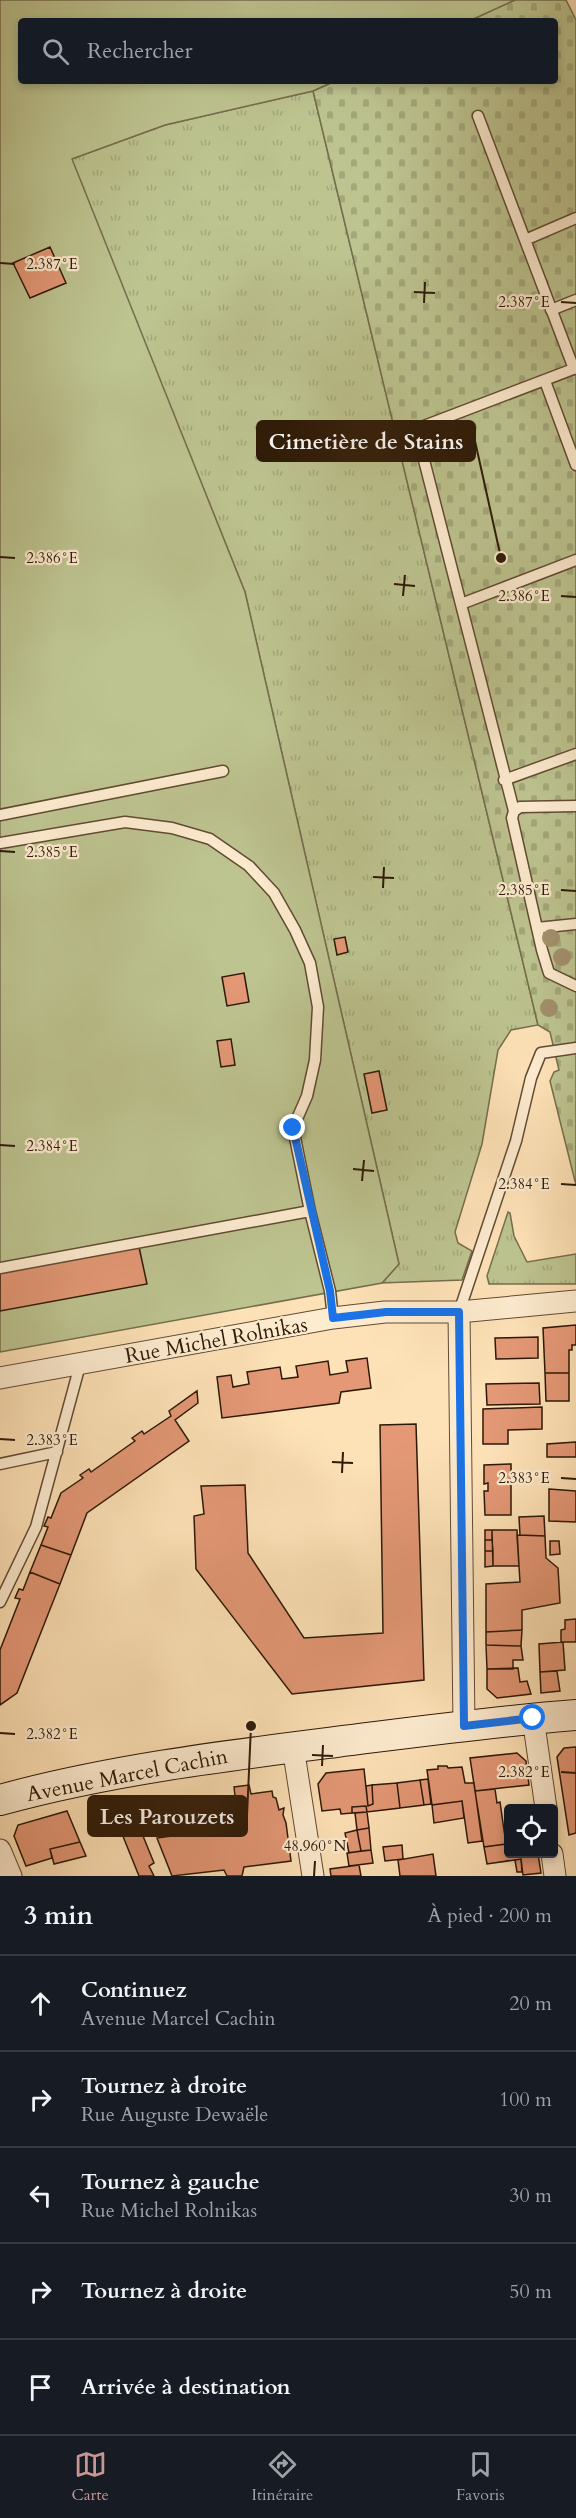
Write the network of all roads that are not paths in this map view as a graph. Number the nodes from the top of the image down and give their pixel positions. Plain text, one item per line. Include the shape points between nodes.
1 (478, 116) dead end
2 (576, 218) edge
3 (525, 240) junction
4 (576, 300) edge
5 (551, 310) junction
6 (575, 369) edge
7 (545, 381) junction
8 (576, 465) edge
9 (576, 560) edge
10 (461, 604) junction
11 (576, 754) edge
12 (223, 771) dead end
13 (504, 780) junction
14 (576, 806) edge
15 (514, 812) junction
16 (0, 815) edge
17 (0, 843) edge
18 (576, 924) edge
19 (537, 928) junction
20 (576, 986) edge
21 (576, 1048) edge
22 (310, 1211) junction
23 (0, 1268) edge
24 (576, 1301) edge
25 (459, 1312) junction
26 (333, 1318) junction
27 (80, 1365) junction
28 (0, 1378) edge
29 (57, 1452) junction
30 (0, 1464) edge
31 (0, 1602) edge
32 (576, 1716) edge
33 (533, 1718) junction
34 (464, 1726) junction
35 (293, 1747) junction
36 (0, 1800) edge
37 (545, 1804) edge
38 (0, 1850) edge
39 (553, 1858) edge
40 (10, 1876) edge
41 (313, 1876) edge
42 (555, 1876) edge

1 - 3 lane
2 - 3 lane
3 - 5 lane
4 - 5 lane
5 - 6 lane
6 - 7 lane
7 - 8 lane
7 - 10 lane via 416,429
9 - 10 lane
10 - 13 lane
11 - 13 lane
12 - 16 lane
13 - 15 lane
14 - 15 lane via 520,807
15 - 19 lane via 512,818
17 - 22 lane via 125,822 172,828 210,839 249,866 274,893 310,963 318,1007 315,1060 307,1096 293,1128
18 - 19 lane
19 - 20 lane via 549,973
21 - 25 lane via 541,1053
22 - 23 lane
22 - 26 lane
24 - 25 street, Rue Michel Rolnikas
25 - 26 street, Rue Michel Rolnikas via 386,1312
25 - 34 street
26 - 27 street, Rue Michel Rolnikas
27 - 28 street, Rue Michel Rolnikas
27 - 29 lane
29 - 30 lane
29 - 31 lane via 36,1527
32 - 33 main road, Avenue Marcel Cachin
33 - 34 main road, Avenue Marcel Cachin
33 - 37 street
34 - 35 main road, Avenue Marcel Cachin
35 - 36 main road, Avenue Marcel Cachin via 54,1785
35 - 41 street
38 - 40 street
39 - 42 street

